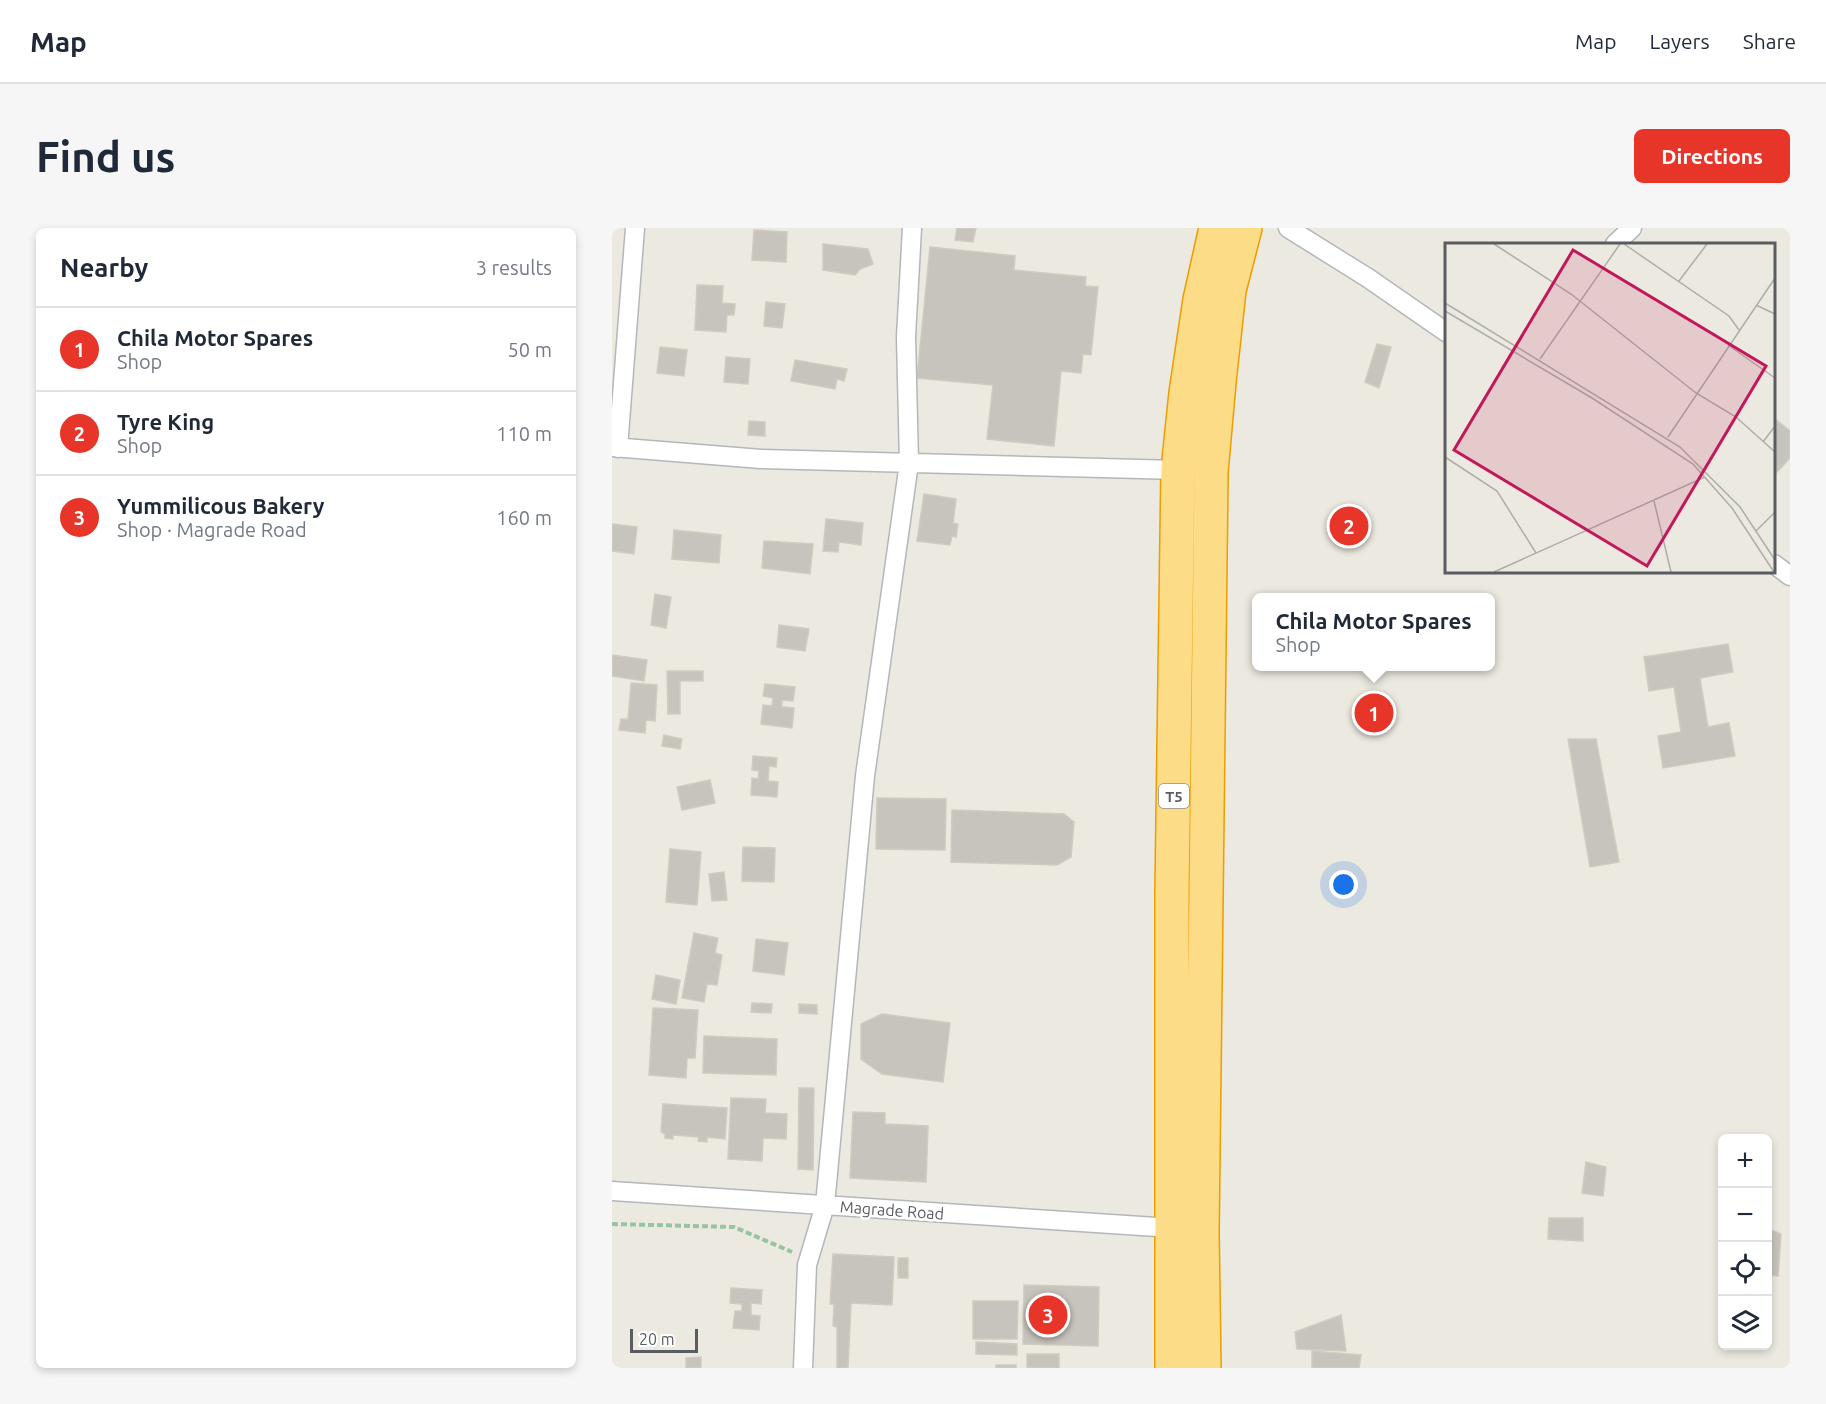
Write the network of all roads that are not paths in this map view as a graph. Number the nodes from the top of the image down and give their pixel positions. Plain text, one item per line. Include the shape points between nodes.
1 (635, 228) edge
2 (912, 228) edge
3 (1216, 228) edge
4 (1245, 228) edge
5 (1288, 228) edge
6 (1632, 228) edge
7 (1617, 243) edge
8 (1445, 331) edge
9 (615, 448) edge
10 (909, 463) junction
11 (1178, 470) junction
12 (1775, 565) edge
13 (1790, 576) edge
14 (612, 1191) edge
15 (825, 1205) junction
16 (1172, 1228) junction
17 (803, 1368) edge
18 (1172, 1368) edge
19 (1204, 1368) edge

1 - 9 street
2 - 10 street via 906,337
3 - 11 highway, T5 via 1200,300
4 - 19 highway, T5 via 1229,290 1212,472 1202,1233
5 - 8 street
6 - 7 street
9 - 10 street via 761,459
10 - 11 street
10 - 15 street via 866,776
11 - 16 highway, T5
12 - 13 street
14 - 15 street, Magrade Road
15 - 16 street, Magrade Road
15 - 17 street via 807,1265
16 - 18 highway, T5

